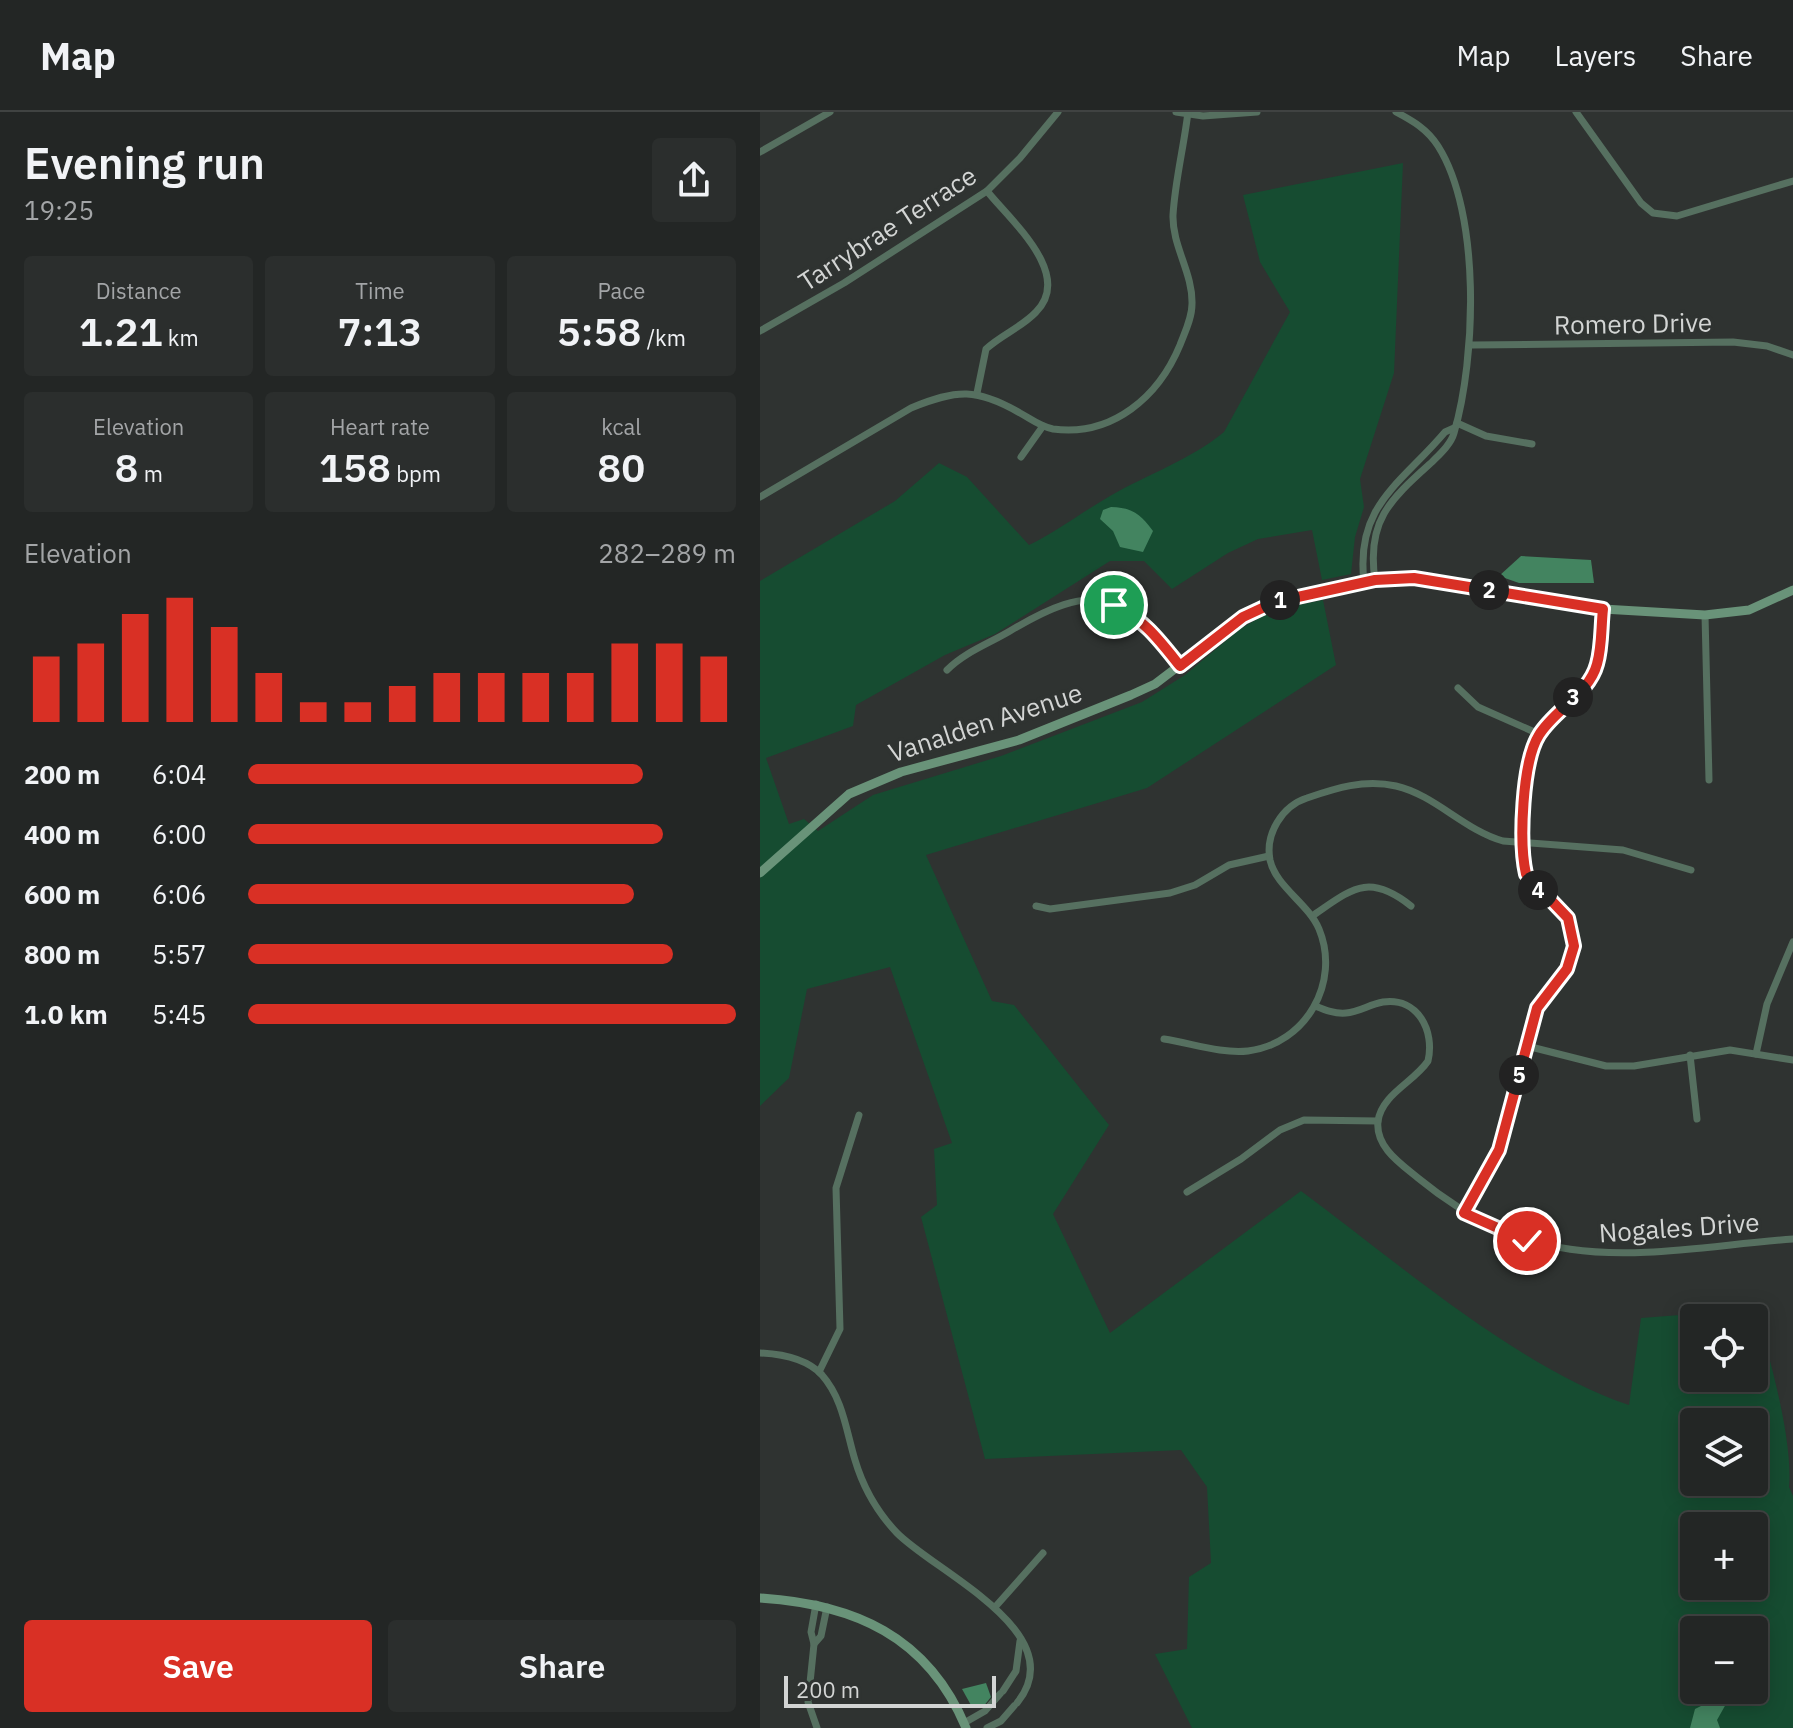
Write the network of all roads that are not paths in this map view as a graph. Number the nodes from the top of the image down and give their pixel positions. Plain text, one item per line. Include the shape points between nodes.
1 (830, 112) edge
2 (1058, 112) edge
3 (1176, 112) edge
4 (1257, 112) edge
5 (1396, 112) edge
6 (1576, 112) edge
7 (1188, 113) edge
8 (760, 152) edge
9 (1793, 181) edge
10 (987, 191) junction
11 (760, 331) edge
12 (1472, 345) junction
13 (1793, 355) edge
14 (977, 393) junction
15 (1043, 426) junction
16 (1455, 426) junction
17 (1532, 444) dead end
18 (1021, 457) dead end
19 (760, 497) edge
20 (1375, 580) junction
21 (1364, 582) junction
22 (1793, 590) edge
23 (1603, 609) junction
24 (1705, 615) junction
25 (1180, 666) junction
26 (947, 670) dead end
27 (1458, 688) dead end
28 (1539, 734) junction
29 (1709, 780) dead end
30 (1525, 843) junction
31 (1269, 856) junction
32 (1691, 870) dead end
33 (760, 873) edge
34 (1036, 906) dead end
35 (1411, 906) dead end
36 (1312, 916) junction
37 (1793, 942) edge
38 (1315, 1006) junction
39 (1164, 1039) dead end
40 (1527, 1046) junction
41 (1756, 1054) junction
42 (1690, 1055) junction
43 (1793, 1060) edge
44 (859, 1115) dead end
45 (1697, 1119) dead end
46 (1378, 1121) junction
47 (1187, 1192) dead end
48 (1464, 1213) junction
49 (1793, 1239) edge
50 (760, 1353) edge
51 (819, 1372) junction
52 (1043, 1553) dead end
53 (760, 1598) edge
54 (816, 1604) junction
55 (996, 1606) junction
56 (827, 1607) junction
57 (1020, 1641) junction
58 (814, 1644) junction
59 (965, 1725) edge
60 (817, 1728) edge
61 (987, 1728) edge

1 - 8 street
2 - 10 street, Tarrybrae Terrace
3 - 7 street
4 - 7 street
5 - 12 street via 1418,124 1437,144 1451,170 1470,277
6 - 9 street via 1653,213 1677,216
7 - 15 street via 1173,216 1193,306 1172,364 1144,401 1110,421 1088,428
10 - 11 street, Tarrybrae Terrace
10 - 14 street via 1042,259 1049,281 1045,302 1035,314 986,349
12 - 13 street, Romero Drive via 1733,342
12 - 16 street
14 - 15 street
14 - 19 street via 959,392 911,408
15 - 18 street
16 - 17 street
16 - 20 street via 1440,454 1398,493 1377,524
16 - 21 street via 1379,502 1362,548
20 - 21 main road, Vanalden Avenue
20 - 23 main road, Vanalden Avenue via 1414,578
21 - 25 main road, Vanalden Avenue via 1275,602 1243,617
22 - 24 main road, Vanalden Avenue via 1749,610
23 - 24 main road, Vanalden Avenue
23 - 28 street via 1593,674
24 - 29 street
25 - 26 street via 1134,614 1099,601 1074,600 1044,610
25 - 33 main road, Vanalden Avenue via 1155,684 1019,740 901,772 849,794
27 - 28 street via 1478,707
28 - 30 street via 1530,758
30 - 31 street via 1488,837 1397,786 1355,784 1300,800 1286,810 1275,824
30 - 32 street via 1623,850
30 - 40 street via 1526,874 1568,918 1574,946 1567,969 1537,1008
31 - 34 street via 1229,865 1170,893 1050,909
31 - 36 street
35 - 36 street via 1388,889 1362,886
36 - 38 street via 1325,951 1326,977
37 - 41 street via 1767,1004
38 - 39 street via 1289,1035 1257,1049 1234,1051
38 - 46 street via 1344,1013 1401,1003 1426,1026 1428,1061 1386,1102
40 - 42 street via 1606,1066
40 - 48 street via 1499,1150
41 - 42 street via 1730,1050
41 - 43 street
42 - 45 street
44 - 51 street via 836,1188 840,1329
46 - 47 street via 1304,1120 1280,1130
46 - 48 street, Nogales Drive via 1379,1134 1394,1158
48 - 49 street, Nogales Drive via 1527,1241 1587,1253
50 - 51 street via 793,1358
51 - 55 street via 840,1405 862,1481 884,1517 916,1550
52 - 55 street
53 - 54 main road
54 - 56 main road
54 - 58 street
55 - 57 street
56 - 58 street
56 - 59 main road via 868,1621 912,1651 946,1689
57 - 59 street via 1016,1671 985,1711
57 - 61 street via 1027,1649 1028,1675 1016,1705
58 - 60 street via 808,1702

